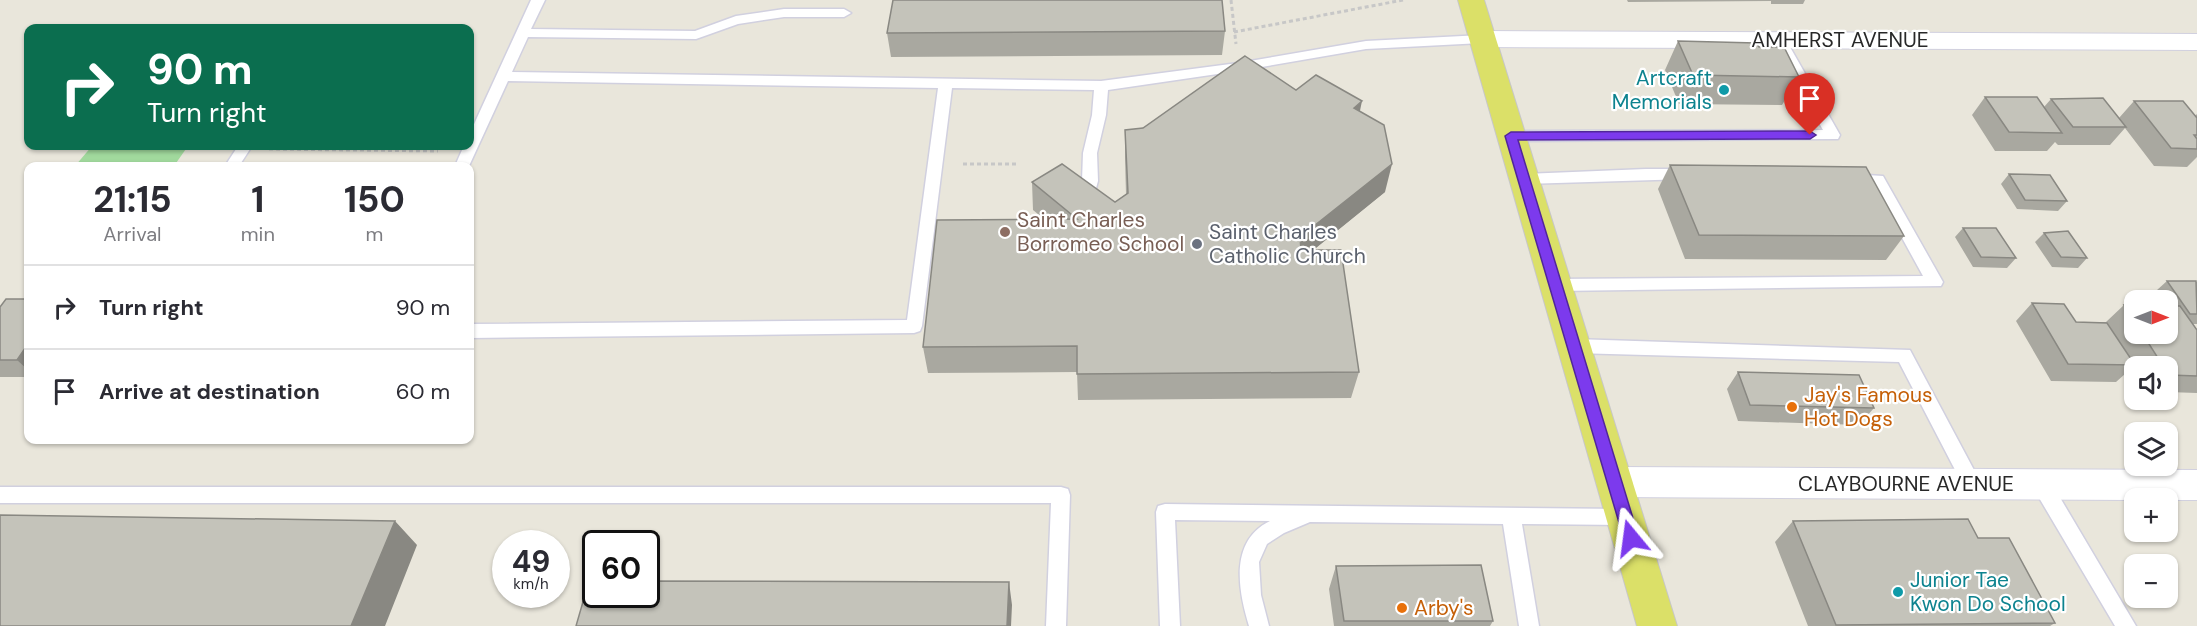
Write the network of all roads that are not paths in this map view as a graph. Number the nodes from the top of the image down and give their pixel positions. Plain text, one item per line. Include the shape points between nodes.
1 (538, 0) edge
2 (1471, 0) edge
3 (844, 12) dead end
4 (524, 33) junction
5 (1482, 39) junction
6 (1779, 40) junction
7 (2197, 42) edge
8 (504, 76) junction
9 (946, 82) junction
10 (1101, 86) junction
11 (1511, 136) junction
12 (474, 138) edge
13 (1703, 175) edge
14 (1838, 178) edge
15 (1524, 179) junction
16 (1085, 207) edge
17 (1556, 285) junction
18 (474, 331) edge
19 (1574, 346) junction
20 (1614, 482) junction
21 (1973, 485) junction
22 (2042, 485) junction
23 (2197, 485) edge
24 (0, 495) edge
25 (1315, 514) junction
26 (1511, 516) junction
27 (1624, 517) junction
28 (1056, 626) edge
29 (1170, 626) edge
30 (1259, 626) edge
31 (1529, 626) edge
32 (1657, 626) edge
33 (2126, 626) edge

1 - 4 lane
2 - 5 main road
3 - 4 lane via 784,12 736,20 696,35
4 - 8 lane
5 - 6 street, AMHERST AVENUE
5 - 10 lane via 1366,45
5 - 11 main road
6 - 7 street, AMHERST AVENUE
6 - 11 lane via 1833,135
8 - 9 lane
8 - 12 lane
9 - 10 lane
9 - 18 lane via 935,164 933,230 914,326
10 - 16 lane
11 - 15 main road
13 - 15 lane
14 - 17 lane via 1878,180 1935,282
15 - 17 main road
17 - 19 main road
19 - 20 main road
19 - 21 lane via 1904,355
20 - 21 street, CLAYBOURNE AVENUE
20 - 27 main road
21 - 22 street, CLAYBOURNE AVENUE
22 - 23 street, CLAYBOURNE AVENUE
22 - 33 lane
24 - 28 lane via 1060,495
25 - 26 lane
25 - 29 lane via 1166,512
25 - 30 lane via 1281,525 1257,540 1251,561 1250,595
26 - 27 lane
26 - 31 lane
27 - 32 main road

